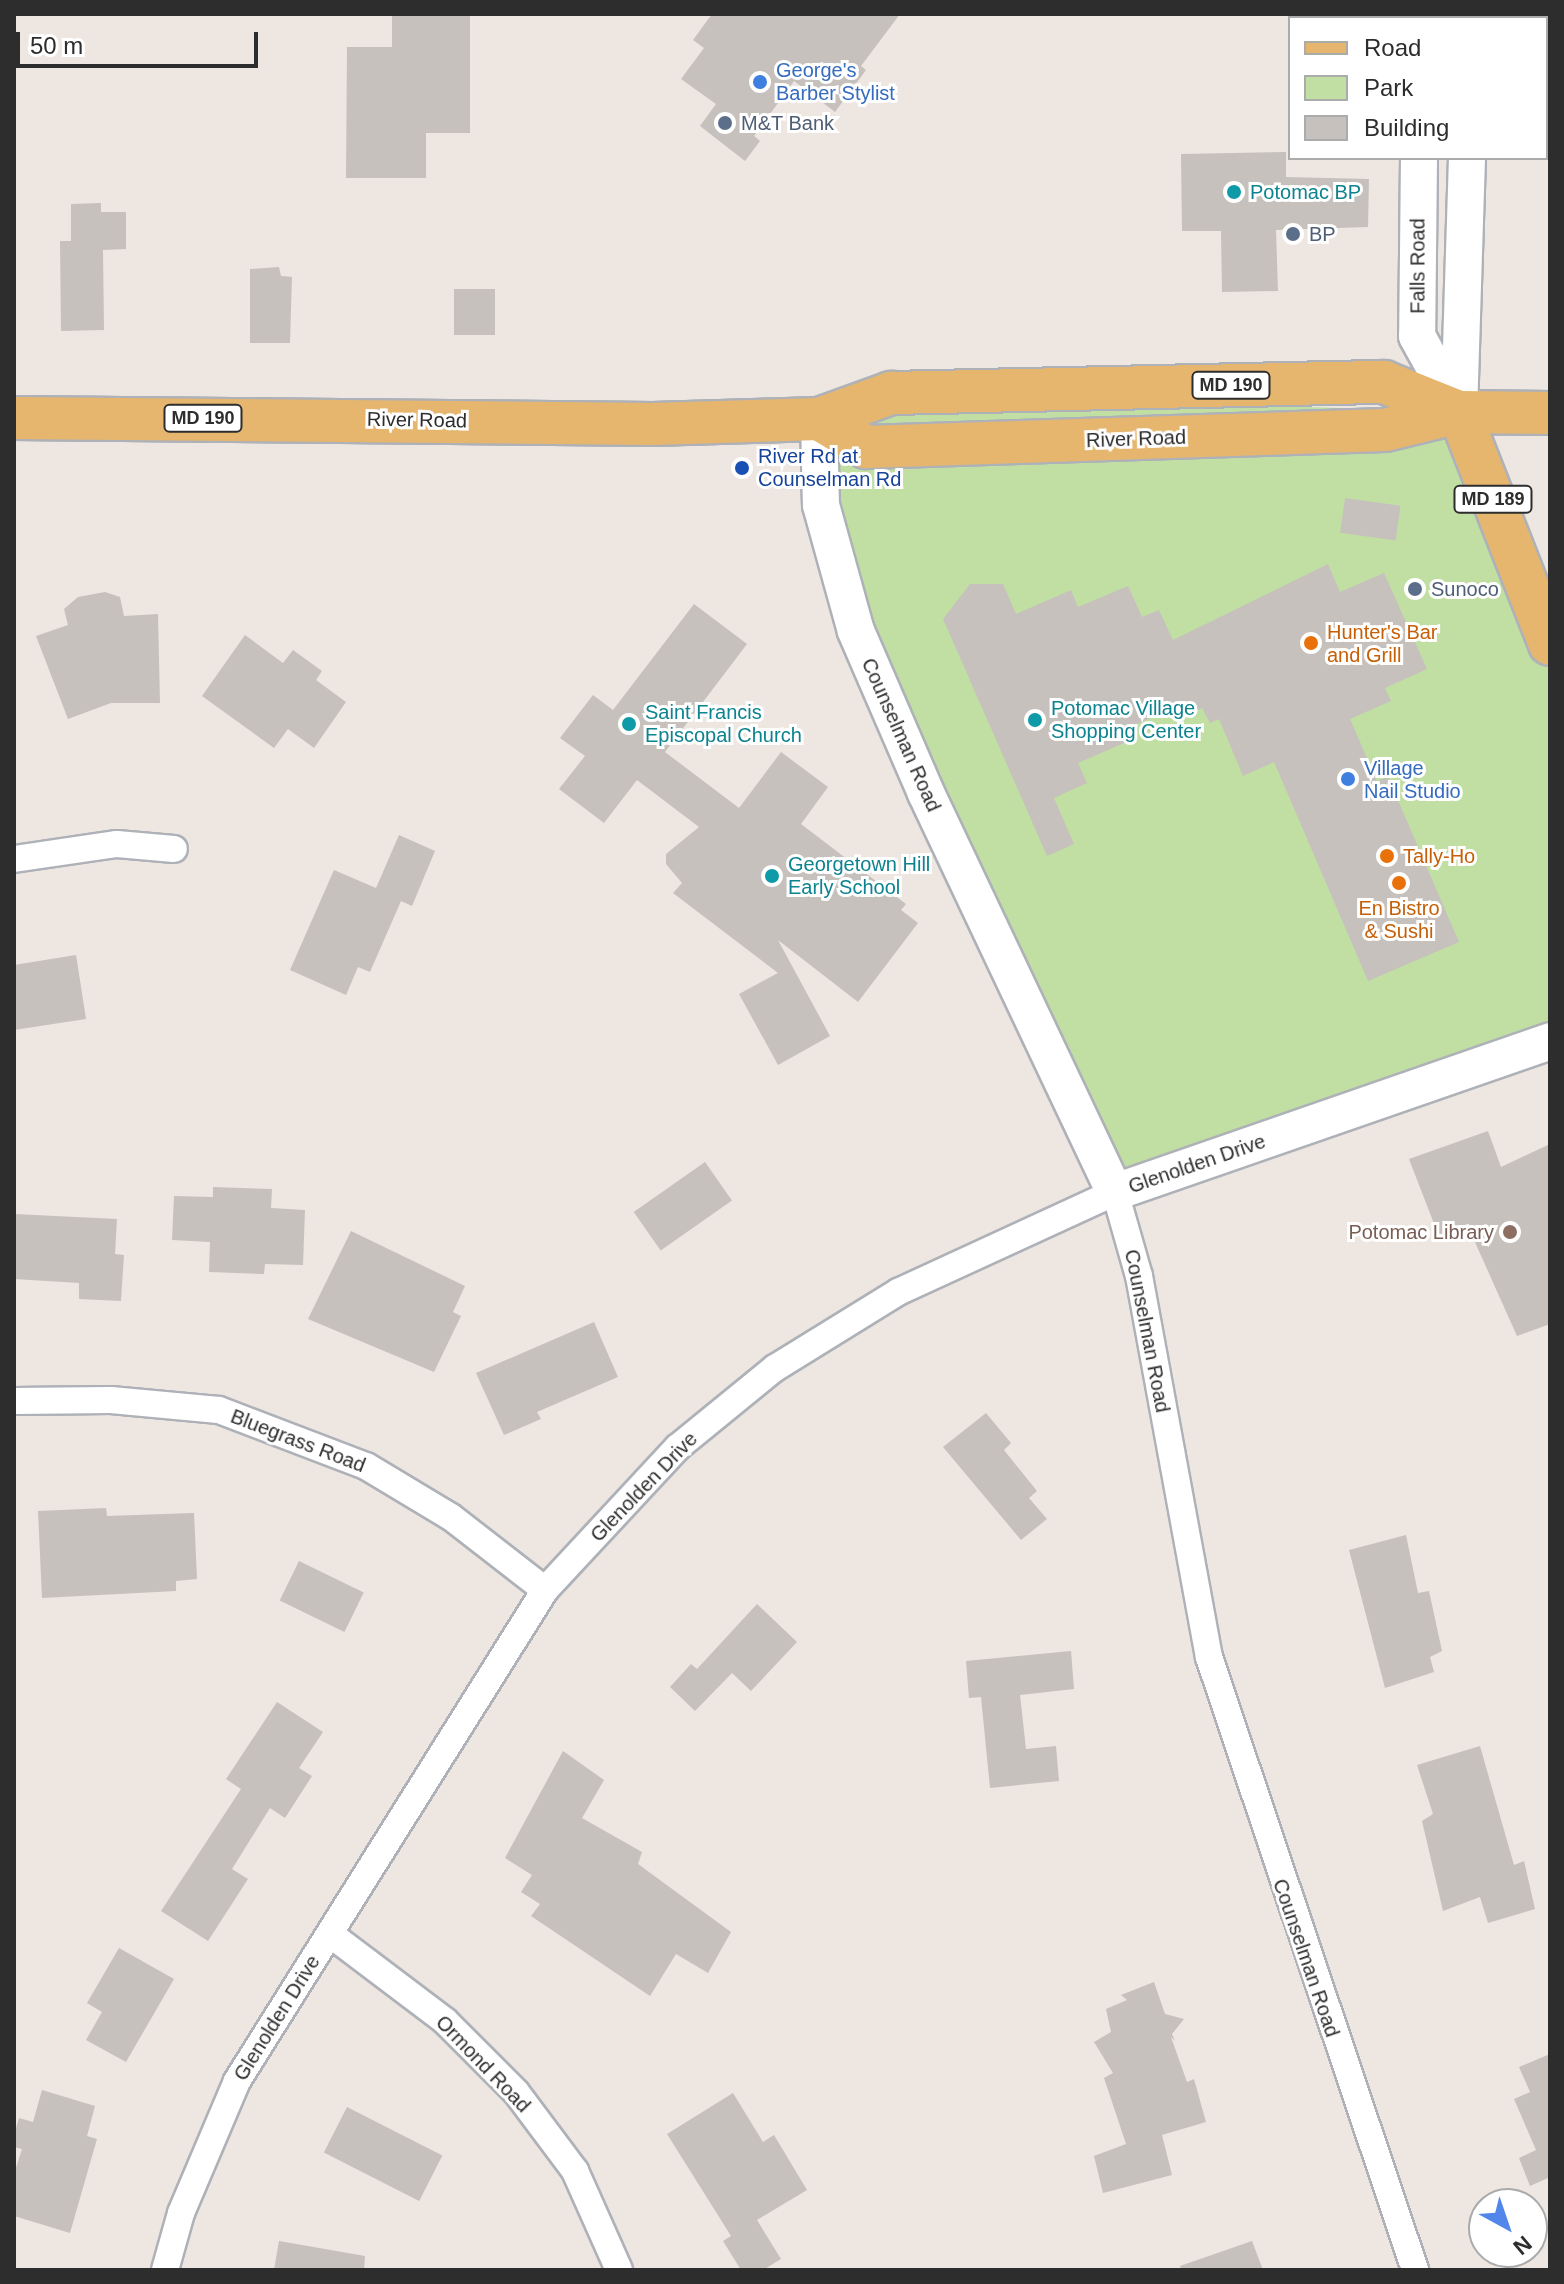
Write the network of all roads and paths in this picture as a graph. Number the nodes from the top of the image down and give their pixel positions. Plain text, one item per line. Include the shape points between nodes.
1 (1419, 160) edge
2 (1467, 160) edge
3 (1459, 412) junction
4 (1550, 413) edge
5 (14, 418) edge
6 (819, 419) junction
7 (1550, 644) edge
8 (174, 849) dead end
9 (14, 859) edge
10 (1550, 1041) edge
11 (1115, 1192) junction
12 (14, 1401) edge
13 (545, 1590) junction
14 (330, 1934) junction
15 (165, 2270) edge
16 (619, 2270) edge
17 (1415, 2270) edge

1 - 3 street, Falls Road via 1417,336
2 - 3 street, Falls Road
3 - 4 main road, River Road / MD 190
3 - 6 main road, River Road / MD 190 via 1384,382 891,393
3 - 7 main road, Falls Road / MD 189
5 - 6 main road, River Road / MD 190 via 606,424
6 - 11 street, Counselman Road via 821,505 856,631 926,793
8 - 9 street via 117,844
10 - 11 street, Glenolden Drive
11 - 13 street, Glenolden Drive via 898,1292 775,1368 678,1447
11 - 17 street, Counselman Road via 1139,1276 1209,1657
12 - 13 street, Bluegrass Road via 111,1400 219,1410 366,1466 451,1517
13 - 14 street, Glenolden Drive
14 - 15 street, Glenolden Drive via 237,2081 181,2213
14 - 16 street, Ormond Road via 445,2021 516,2092 575,2171

